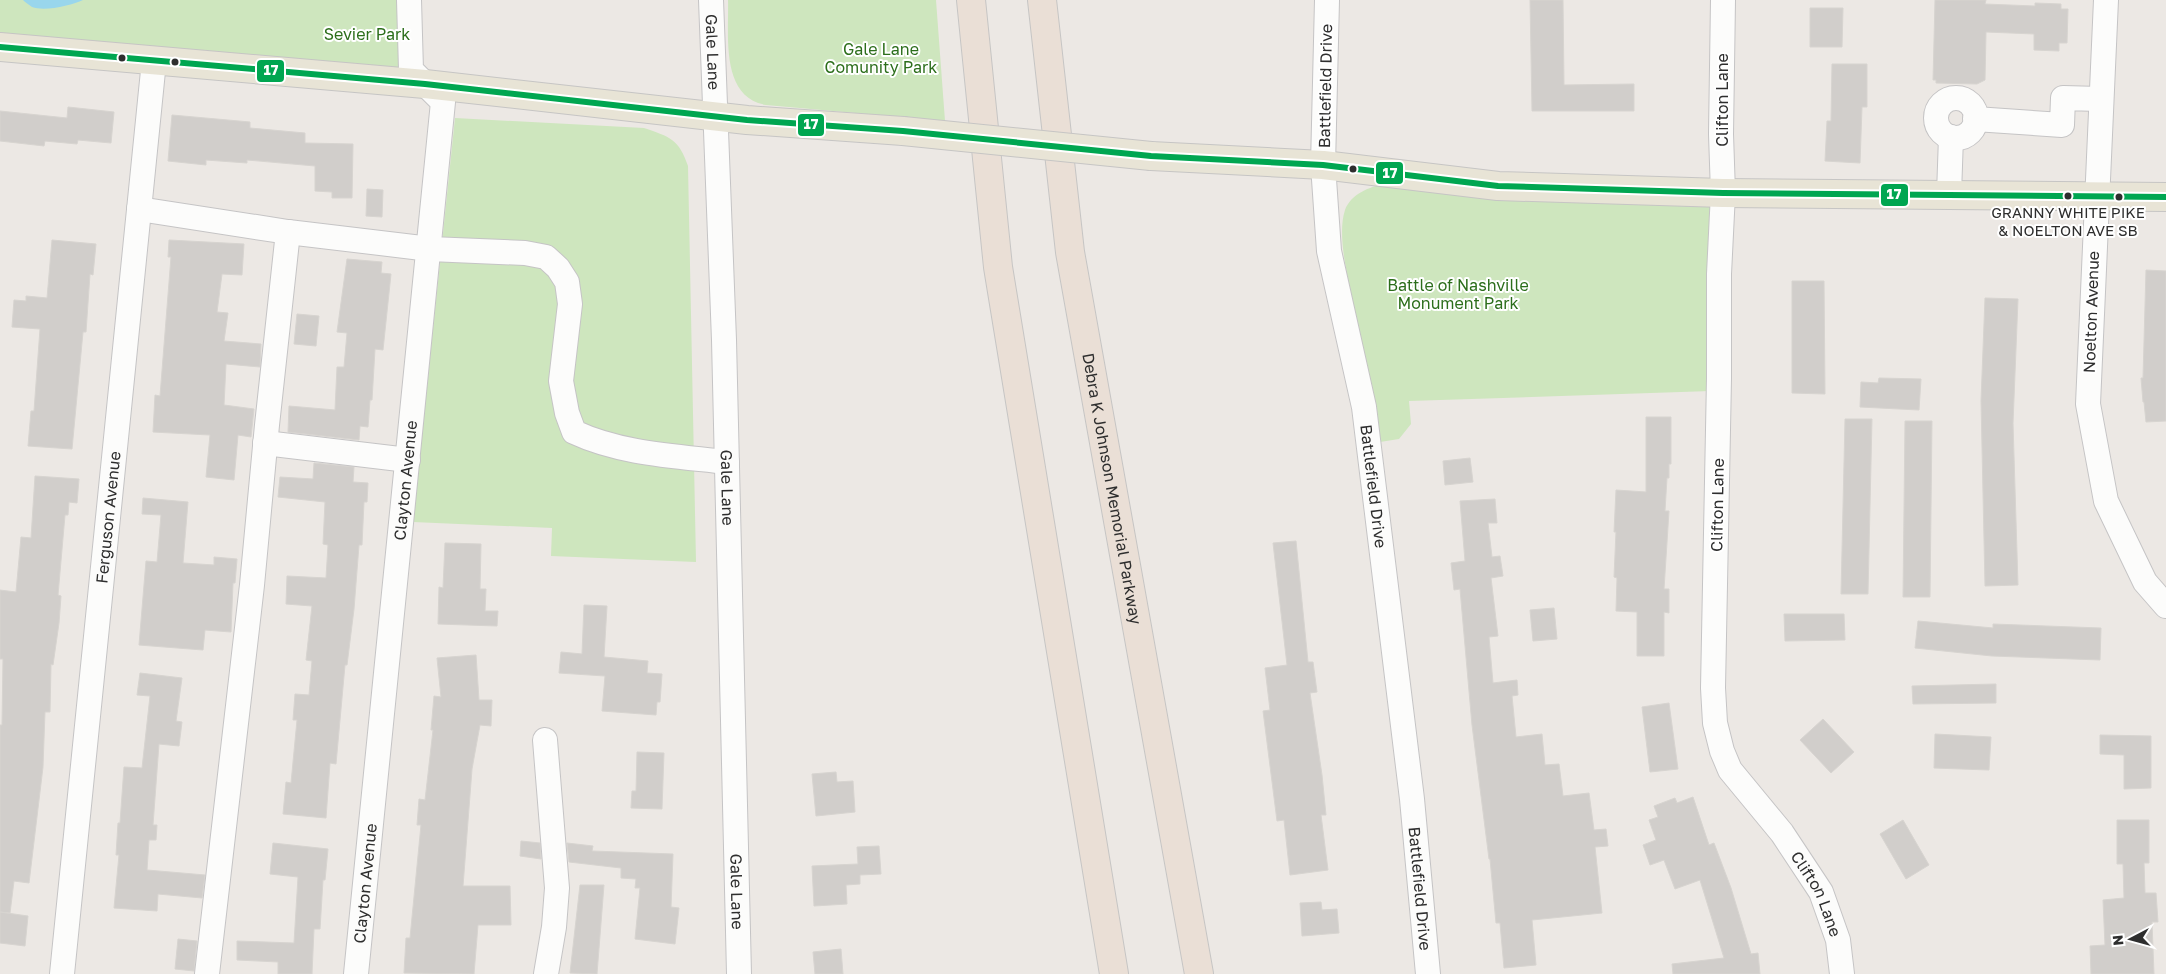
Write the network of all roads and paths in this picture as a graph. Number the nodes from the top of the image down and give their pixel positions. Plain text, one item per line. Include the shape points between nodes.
1 (409, 0) edge
2 (711, 0) edge
3 (971, 0) edge
4 (1042, 0) edge
5 (1327, 0) edge
6 (1723, 0) edge
7 (2106, 0) edge
8 (0, 46) edge
9 (154, 62) junction
10 (425, 84) junction
11 (2100, 99) junction
12 (715, 115) junction
13 (1975, 119) junction
14 (1951, 137) junction
15 (1323, 165) junction
16 (1723, 193) junction
17 (1950, 194) junction
18 (2096, 195) junction
19 (2166, 197) edge
20 (139, 209) junction
21 (288, 232) junction
22 (430, 249) junction
23 (265, 443) junction
24 (408, 460) junction
25 (727, 462) junction
26 (2166, 606) edge
27 (545, 740) dead end
28 (62, 974) edge
29 (207, 974) edge
30 (356, 974) edge
31 (546, 974) edge
32 (739, 974) edge
33 (1114, 974) edge
34 (1199, 974) edge
35 (1428, 974) edge
36 (1842, 974) edge

1 - 10 street, Clayton Avenue via 411,70
2 - 12 street, Gale Lane
3 - 33 highway via 998,267
4 - 34 highway, Debra K Johnson Memorial Parkway via 1070,252
5 - 15 street, Battlefield Drive
6 - 16 street, Clifton Lane
7 - 11 street, Noelton Avenue
8 - 9 main road
9 - 10 main road
9 - 20 street, Ferguson Avenue
10 - 12 main road
10 - 22 street, Clayton Avenue via 443,102
11 - 13 street via 2063,98 2062,125
11 - 18 street, Noelton Avenue
12 - 15 main road, bridge via 1151,156
12 - 25 street, Gale Lane
13 - 14 street via 1967,134
13 - 14 street via 1973,110 1965,101 1954,98 1944,102 1938,109 1936,122 1942,132
14 - 17 street
15 - 16 main road via 1498,186
15 - 35 street, Battlefield Drive via 1329,250 1364,407 1412,799
16 - 17 main road
16 - 36 street, Clifton Lane via 1713,688 1715,723 1730,770 1782,834 1822,892 1838,940
17 - 18 main road
18 - 19 main road
18 - 26 street, Noelton Avenue via 2088,404 2106,501 2145,582
20 - 21 street
20 - 28 street, Ferguson Avenue
21 - 22 street
21 - 23 street
22 - 24 street, Clayton Avenue
22 - 25 street via 525,253 546,257 558,268 567,282 570,304 561,381 574,432 631,450
23 - 24 street
23 - 29 street via 252,586
24 - 30 street, Clayton Avenue
25 - 32 street, Gale Lane
27 - 31 street via 557,888

